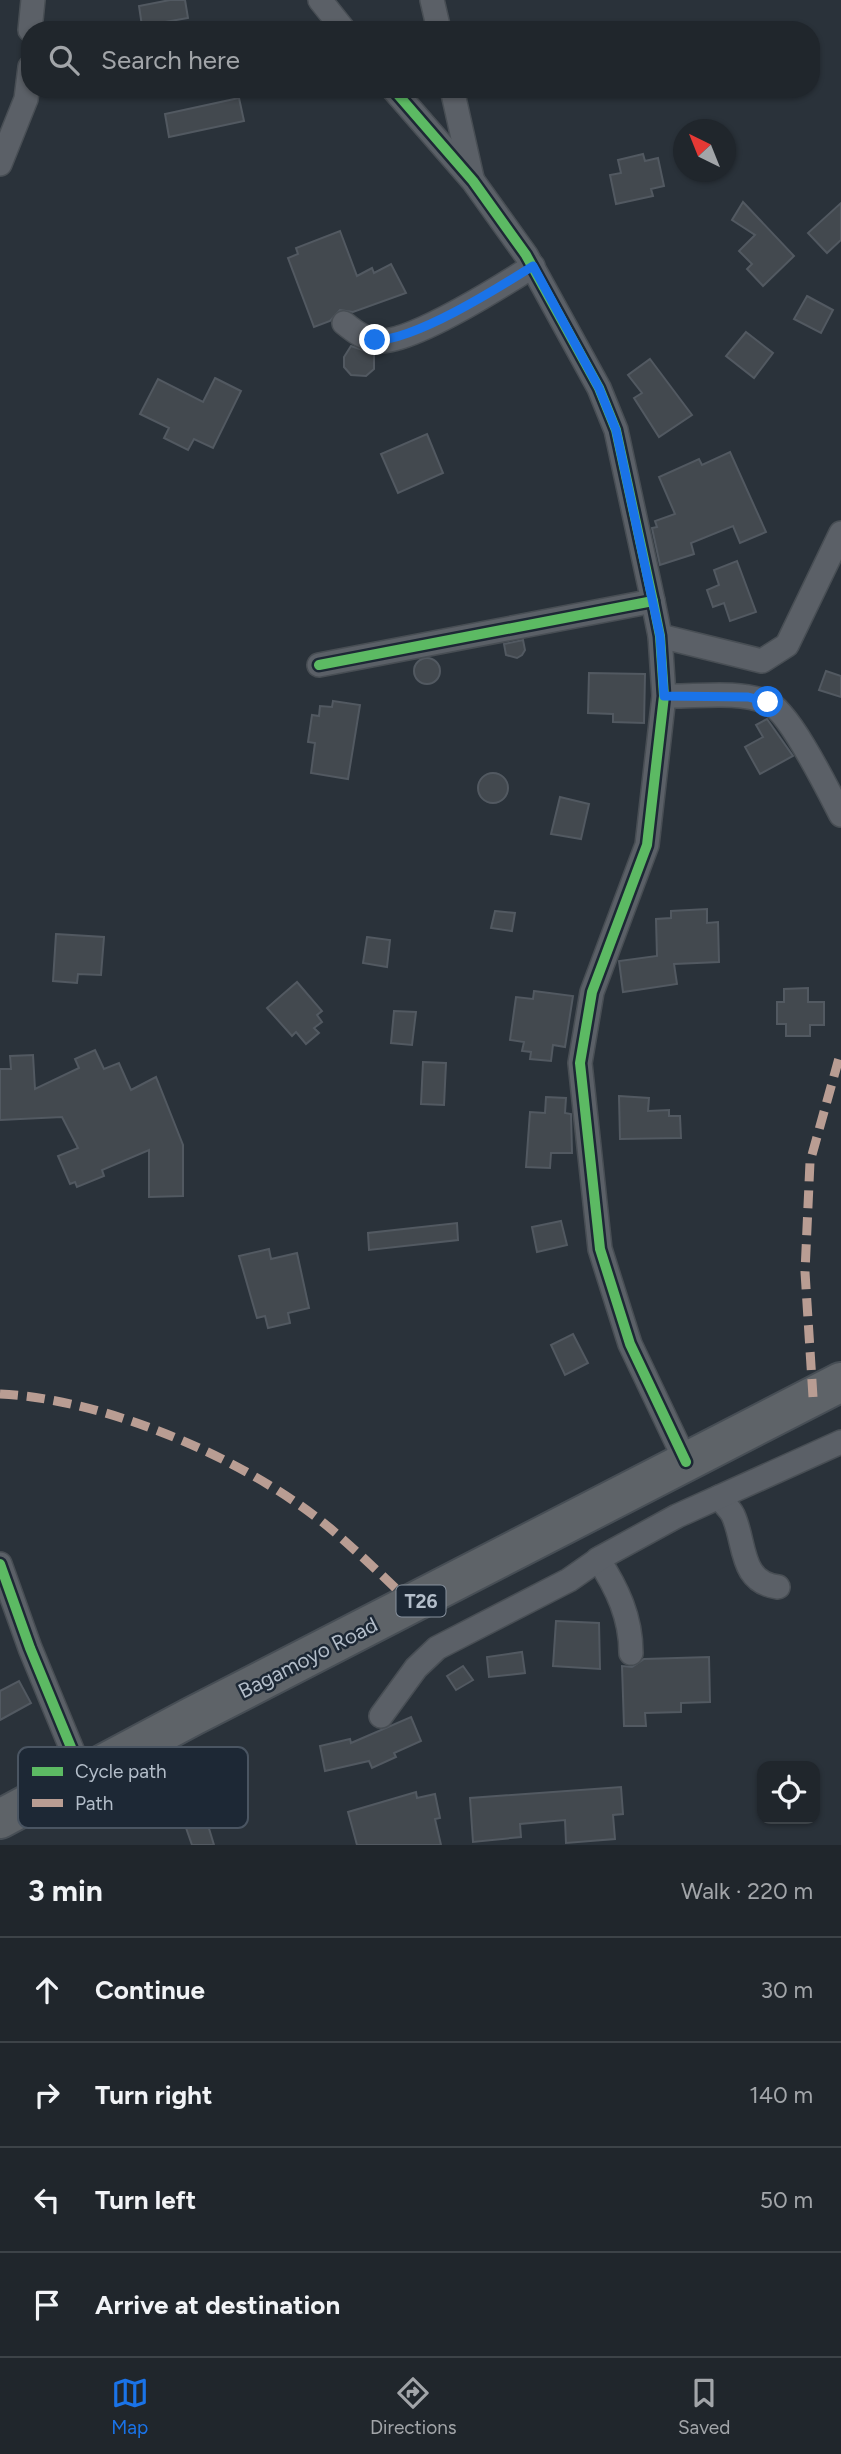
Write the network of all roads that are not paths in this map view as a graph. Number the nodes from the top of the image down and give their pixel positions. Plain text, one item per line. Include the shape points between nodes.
1 (33, 0) edge
2 (432, 0) edge
3 (318, 1) edge
4 (31, 21) edge
5 (336, 21) edge
6 (437, 21) edge
7 (26, 98) edge
8 (401, 98) edge
9 (454, 98) edge
10 (0, 164) edge
11 (473, 181) junction
12 (533, 266) junction
13 (344, 323) dead end
14 (841, 533) edge
15 (653, 601) junction
16 (660, 636) junction
17 (319, 665) dead end
18 (664, 696) junction
19 (841, 815) edge
20 (841, 1382) edge
21 (841, 1441) edge
22 (686, 1462) junction
23 (719, 1497) junction
24 (598, 1559) junction
25 (0, 1564) edge
26 (778, 1587) dead end
27 (631, 1653) dead end
28 (381, 1716) dead end
29 (71, 1747) edge
30 (134, 1747) edge
31 (18, 1809) edge
32 (0, 1819) edge

1 - 4 street
2 - 6 street
3 - 5 street
7 - 10 street
8 - 11 street
9 - 11 street
11 - 12 street
12 - 13 street via 401,336 375,340
12 - 15 street via 599,388 616,430
14 - 16 street via 787,645 776,654 762,661
15 - 16 street
15 - 17 street
16 - 18 street
18 - 19 street via 748,697 777,707
18 - 22 street via 646,845 592,992 580,1063 600,1249 630,1344
20 - 22 highway, Bagamoyo Road / T26
21 - 23 street
22 - 30 highway, Bagamoyo Road / T26
23 - 24 street
23 - 26 street via 733,1515 747,1564 763,1585
24 - 27 street via 629,1623
24 - 28 street via 569,1580 437,1648
25 - 29 street
31 - 32 highway, Bagamoyo Road / T26

